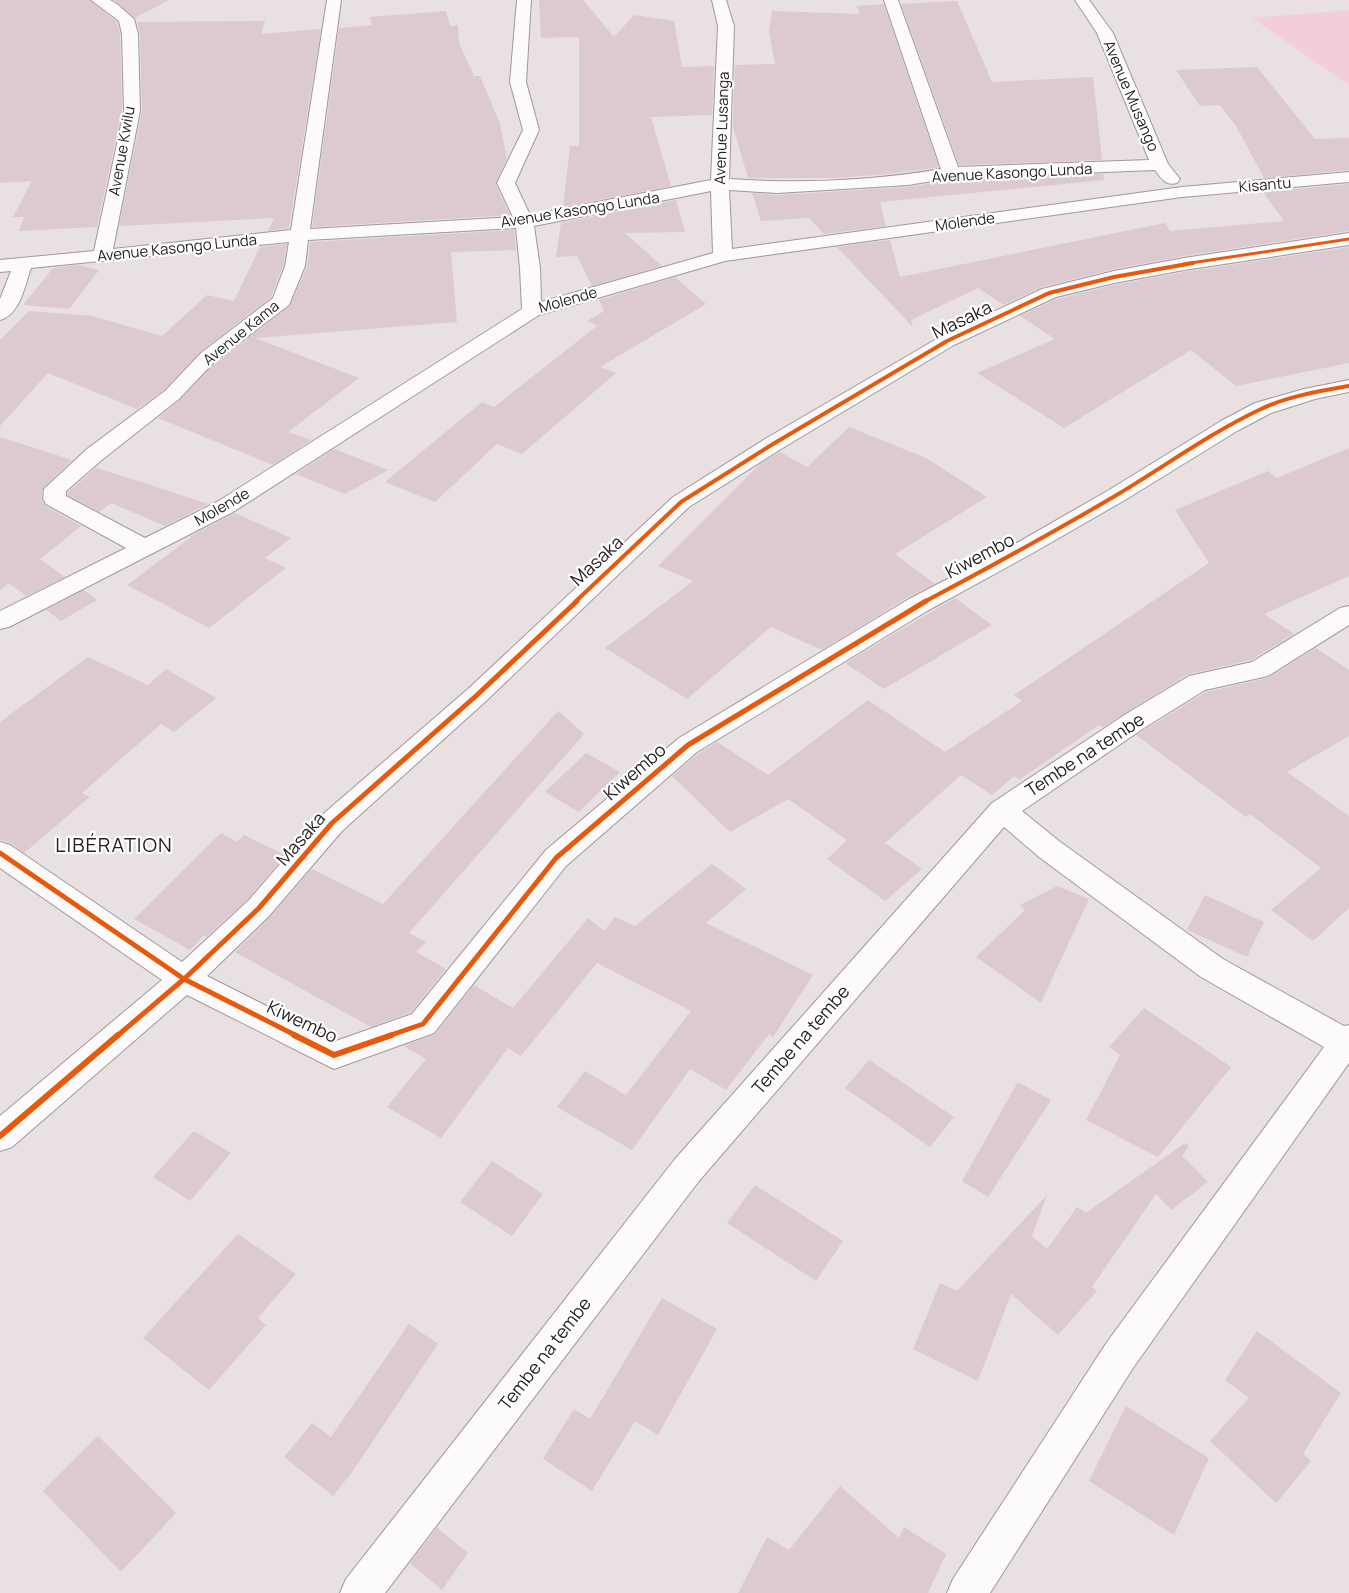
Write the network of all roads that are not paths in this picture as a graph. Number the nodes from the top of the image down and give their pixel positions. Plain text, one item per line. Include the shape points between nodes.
1 (98, 0) edge
2 (334, 0) edge
3 (524, 0) edge
4 (718, 0) edge
5 (890, 0) edge
6 (1082, 0) edge
7 (1160, 165) junction
8 (951, 173) junction
9 (1349, 177) edge
10 (720, 184) junction
11 (1182, 192) junction
12 (524, 222) junction
13 (299, 234) junction
14 (1349, 239) edge
15 (102, 256) junction
16 (722, 256) junction
17 (24, 263) junction
18 (0, 266) edge
19 (532, 311) junction
20 (0, 314) edge
21 (1349, 386) edge
22 (145, 548) junction
23 (1349, 614) edge
24 (0, 621) edge
25 (1002, 810) junction
26 (0, 853) edge
27 (184, 979) junction
28 (1348, 1042) edge
29 (0, 1136) edge
30 (360, 1593) edge
31 (967, 1593) edge

1 - 15 street, Avenue Kwilu via 126,19 130,34 132,83 132,111
2 - 13 street, Avenue Kama
3 - 12 street via 518,82 531,130 506,183
4 - 10 street, Avenue Lusanga via 726,26
5 - 8 street
6 - 7 street, Avenue Musango via 1105,33
7 - 8 street, Avenue Kasongo Lunda
7 - 11 street, Avenue Musango
8 - 10 street, Avenue Kasongo Lunda via 908,180 826,186 777,188
9 - 11 street, Kisantu
10 - 12 street, Avenue Kasongo Lunda
10 - 16 street, Avenue Lusanga
11 - 16 street, Molende
12 - 13 street, Avenue Kasongo Lunda
12 - 19 street
13 - 15 street, Avenue Kasongo Lunda
13 - 22 street, Avenue Kama via 295,266 282,302 208,357 172,395 55,488 54,500
14 - 27 street, Masaka via 1184,264 1049,294 946,341 681,502 477,695 332,823 259,908
15 - 17 street, Avenue Kasongo Lunda
16 - 19 street, Molende
17 - 18 street, Avenue Kasongo Lunda
17 - 20 street via 7,306
19 - 22 street, Molende via 225,507
21 - 27 street, Kiwembo via 1311,393 1263,408 1229,426 1049,534 918,605 688,745 556,858 423,1024 334,1055
22 - 24 street, Molende
23 - 25 street, Tembe na tembe via 1258,670 1198,682
25 - 28 street via 1212,968
25 - 30 street, Tembe na tembe via 687,1170
26 - 27 street, Kiwembo
27 - 29 street, Masaka
28 - 31 street via 1120,1355

